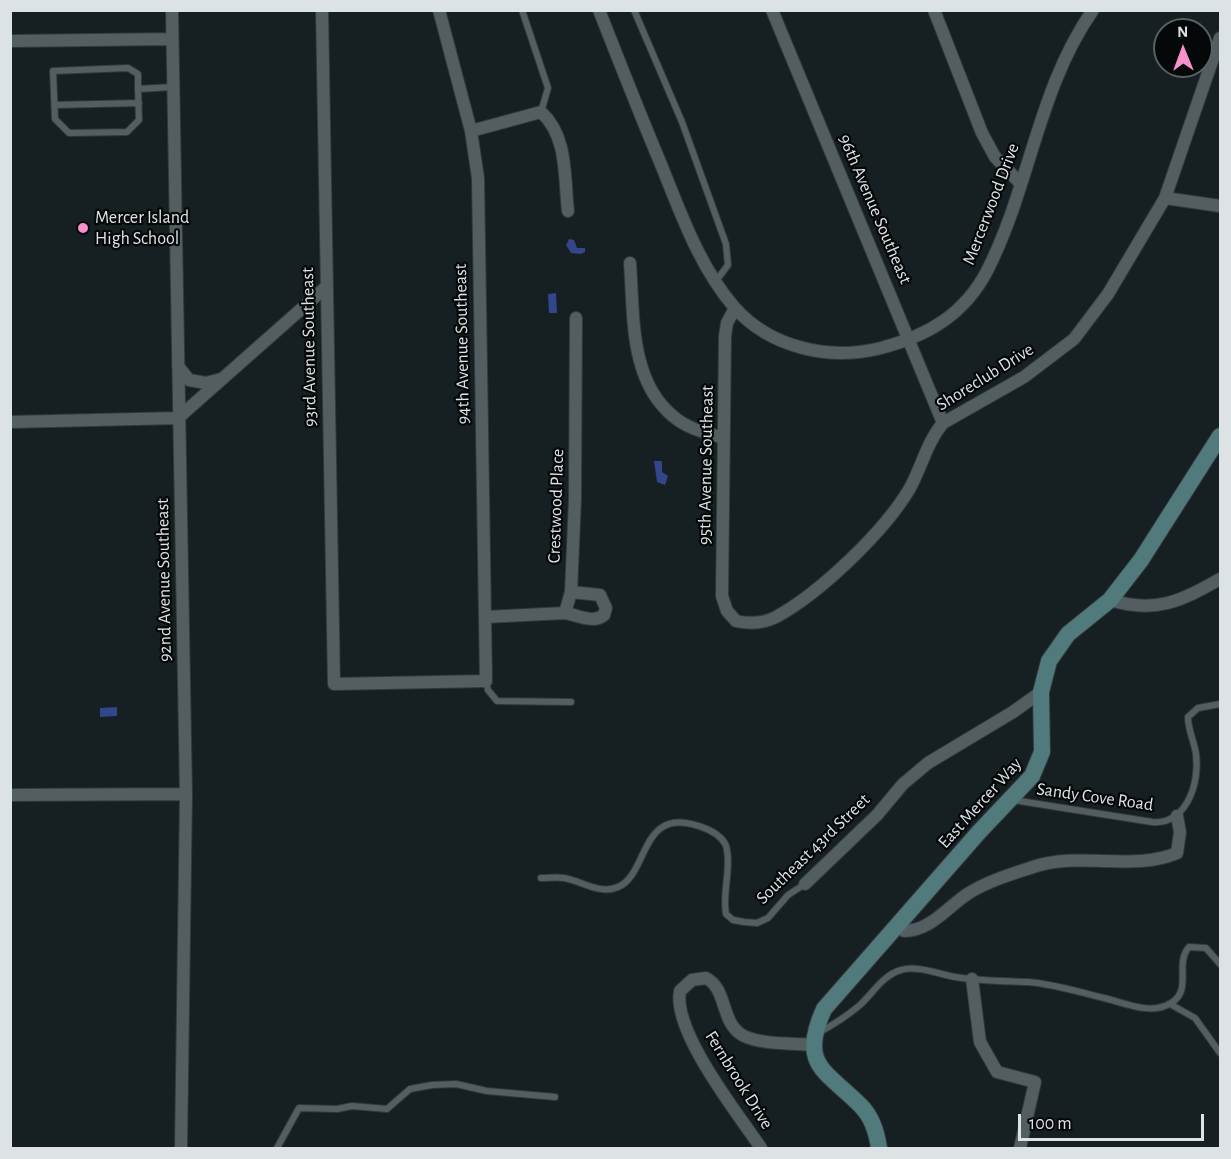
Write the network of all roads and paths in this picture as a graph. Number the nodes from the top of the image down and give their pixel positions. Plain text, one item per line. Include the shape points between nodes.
1 (172, 10) edge
2 (322, 10) edge
3 (439, 10) edge
4 (522, 10) edge
5 (599, 10) edge
6 (634, 10) edge
7 (772, 10) edge
8 (934, 10) edge
9 (1093, 10) edge
10 (1221, 38) edge
11 (172, 39) junction
12 (10, 41) edge
13 (173, 87) junction
14 (138, 89) junction
15 (139, 103) junction
16 (54, 105) junction
17 (541, 111) junction
18 (471, 131) junction
19 (1020, 183) junction
20 (1165, 198) junction
21 (1221, 206) edge
22 (568, 211) dead end
23 (630, 263) dead end
24 (716, 281) junction
25 (325, 288) junction
26 (735, 308) junction
27 (576, 318) dead end
28 (910, 341) junction
29 (177, 365) junction
30 (225, 377) junction
31 (178, 418) junction
32 (10, 422) edge
33 (943, 423) junction
34 (1221, 436) edge
35 (724, 438) junction
36 (1221, 579) edge
37 (571, 592) junction
38 (1110, 600) junction
39 (565, 613) junction
40 (485, 616) junction
41 (736, 621) joint
42 (486, 681) junction
43 (1041, 692) junction
44 (571, 702) dead end
45 (1221, 704) edge
46 (186, 794) junction
47 (10, 795) edge
48 (1009, 800) junction
49 (1177, 816) junction
50 (541, 878) dead end
51 (805, 884) joint
52 (899, 925) junction
53 (1221, 964) edge
54 (972, 980) junction
55 (1170, 1004) junction
56 (815, 1040) junction
57 (1221, 1053) edge
58 (555, 1097) dead end
59 (181, 1149) edge
60 (277, 1149) edge
61 (761, 1149) edge
62 (879, 1149) edge
63 (1020, 1149) edge

1 - 11 street, 92nd Avenue Southeast
2 - 25 street, 93rd Avenue Southeast
3 - 18 street, 94th Avenue Southeast
4 - 17 lane via 548,88
5 - 24 street, Mercerwood Drive via 682,218
6 - 24 lane via 682,122 726,244 728,265
7 - 28 street, 96th Avenue Southeast
8 - 19 street via 982,133 995,157
9 - 19 street, Mercerwood Drive via 1074,38 1055,81
10 - 20 street, Shoreclub Drive
11 - 12 street
11 - 13 street, 92nd Avenue Southeast
13 - 14 lane
13 - 29 street, 92nd Avenue Southeast
14 - 15 lane
14 - 16 lane via 138,74 128,68 54,70
15 - 16 lane
15 - 16 lane via 139,120 127,132 69,133 55,119
17 - 18 street
17 - 22 street via 553,122 560,137
18 - 40 street, 94th Avenue Southeast via 478,178
19 - 28 street, Mercerwood Drive via 986,271 972,294 939,327
20 - 21 street
20 - 33 street, Shoreclub Drive via 1108,294 1074,339 1024,377
23 - 35 street via 640,365 648,384 674,418
24 - 26 street, Mercerwood Drive
25 - 30 street
25 - 42 street, 93rd Avenue Southeast via 334,684
26 - 28 street, Mercerwood Drive via 789,345 823,353 870,351
26 - 35 street, 95th Avenue Southeast via 725,336
27 - 37 street, Crestwood Place
28 - 33 street, 96th Avenue Southeast
29 - 30 street via 182,375 198,383
29 - 31 street, 92nd Avenue Southeast
30 - 31 street
31 - 32 street
31 - 46 street, 92nd Avenue Southeast
33 - 41 street, Shoreclub Drive via 910,487 864,548 776,617 761,622
34 - 38 street, East Mercer Way via 1141,560
35 - 41 street, 95th Avenue Southeast via 722,596
36 - 38 street via 1190,596 1155,607
37 - 39 street, Crestwood Place
37 - 39 street via 600,595 606,608 604,615 592,620
38 - 43 street, East Mercer Way via 1057,647
39 - 40 street
40 - 42 street, 94th Avenue Southeast
42 - 44 lane via 498,701
43 - 48 street, East Mercer Way via 1044,724 1040,760 1032,776
43 - 51 street, Southeast 43rd Street via 928,763
45 - 49 lane, Sandy Cove Road via 1198,708 1188,717 1196,755 1195,777 1186,806
46 - 47 street
46 - 59 street, 92nd Avenue Southeast
48 - 49 lane, Sandy Cove Road via 1152,822 1163,823
48 - 52 street, East Mercer Way
49 - 52 street via 1177,853 1161,859 1078,858 1035,866 970,892 928,925 904,931
50 - 51 lane, Southeast 43rd Street via 564,878 601,890 620,887 654,836 664,827 680,823 704,828 727,848 724,903 726,914 733,920 757,923 768,918 788,895
52 - 56 street, East Mercer Way via 831,1001 819,1021
53 - 55 lane via 1206,948 1189,947 1182,960 1184,982 1180,995
54 - 55 lane via 1030,982 1137,1007 1156,1009
54 - 56 lane via 903,969 890,974
54 - 63 street via 980,1042 997,1072 1035,1082
55 - 57 lane via 1195,1018
56 - 61 street, Fernbrook Drive via 752,1039 741,1035 727,1018 712,981 706,978 692,980 680,991 683,1022 700,1056
56 - 62 street via 824,1074 868,1115
58 - 60 lane via 486,1091 456,1084 432,1085 410,1089 387,1109 299,1108

